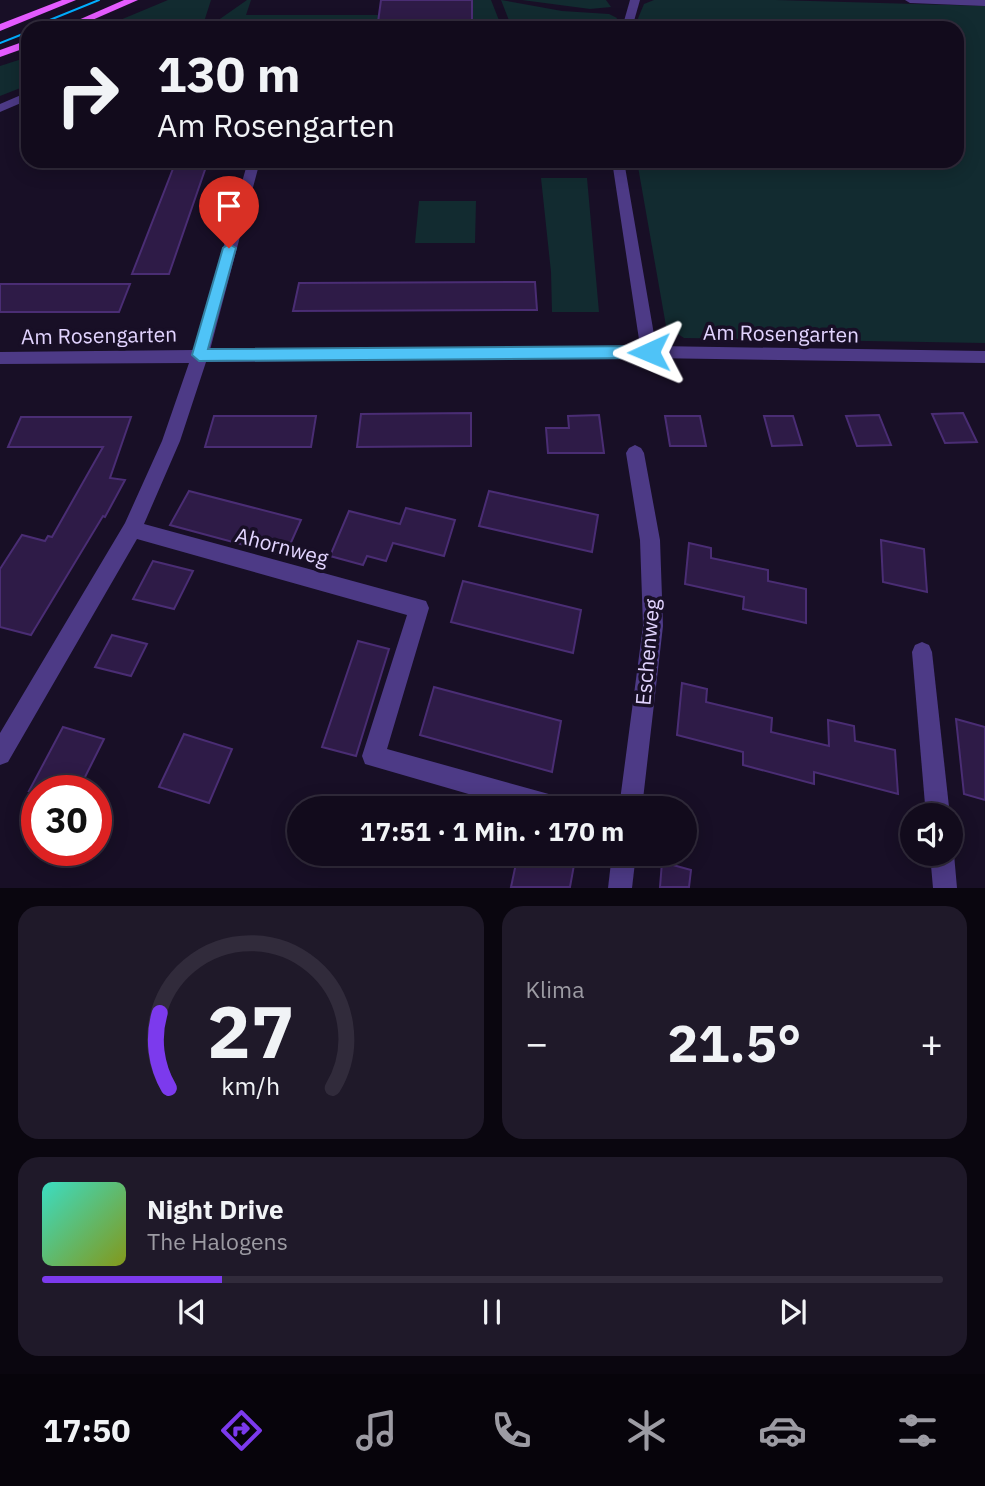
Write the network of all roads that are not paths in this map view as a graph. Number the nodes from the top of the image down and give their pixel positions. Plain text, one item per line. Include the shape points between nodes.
1 (71, 0) edge
2 (133, 0) edge
3 (635, 0) edge
4 (910, 0) edge
5 (985, 3) edge
6 (82, 21) edge
7 (629, 21) edge
8 (0, 28) edge
9 (21, 46) edge
10 (0, 54) edge
11 (21, 99) edge
12 (0, 108) edge
13 (252, 168) edge
14 (619, 168) edge
15 (649, 352) junction
16 (199, 355) junction
17 (985, 357) edge
18 (0, 358) edge
19 (635, 453) dead end
20 (132, 529) junction
21 (922, 652) dead end
22 (1, 752) edge
23 (513, 796) edge
24 (632, 796) edge
25 (937, 803) edge
26 (623, 866) edge
27 (943, 866) edge
28 (620, 887) edge
29 (945, 887) edge

1 - 8 main road
2 - 6 main road
3 - 7 street
4 - 5 street
9 - 10 main road
11 - 12 street
13 - 16 street, Am Rosengarten
14 - 15 street
15 - 16 street, Am Rosengarten
15 - 17 street, Am Rosengarten
16 - 18 street, Am Rosengarten
16 - 20 street via 168,448
19 - 24 street, Eschenweg via 650,540 653,626
20 - 22 street
20 - 23 street, Ahornweg via 419,608 373,757
21 - 25 street
26 - 28 street
27 - 29 street

